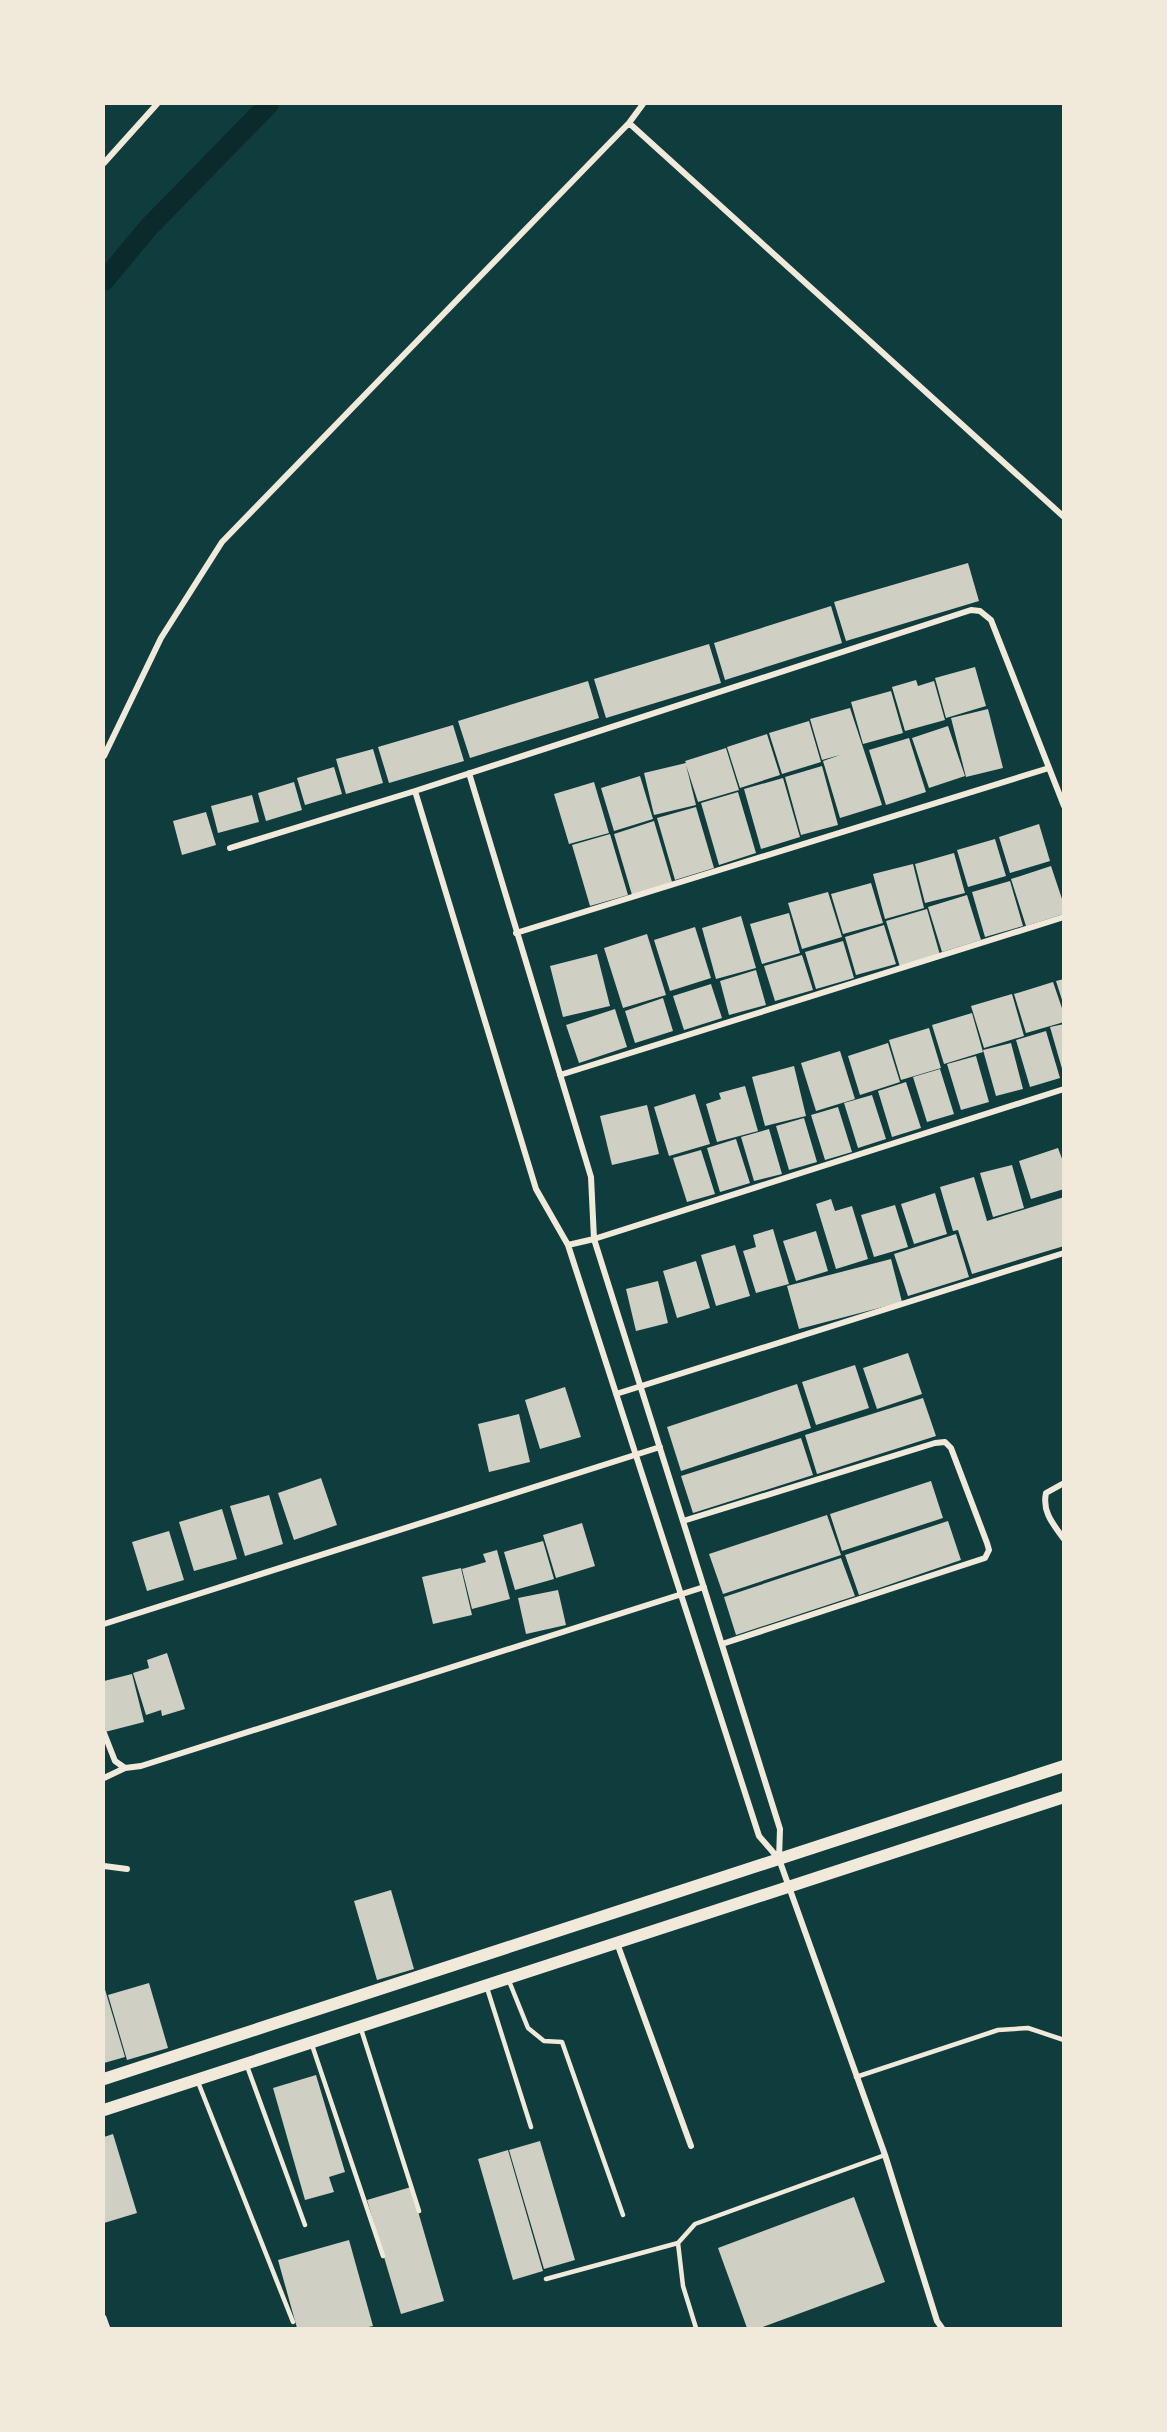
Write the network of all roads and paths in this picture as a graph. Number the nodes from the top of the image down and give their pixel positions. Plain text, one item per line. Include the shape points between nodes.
1 (157, 104) edge
2 (643, 104) edge
3 (629, 123) junction
4 (104, 163) edge
5 (1064, 517) edge
6 (104, 756) edge
7 (1049, 768) junction
8 (470, 773) junction
9 (415, 791) junction
10 (1064, 806) edge
11 (230, 848) dead end
12 (1064, 917) edge
13 (516, 933) junction
14 (560, 1075) junction
15 (1064, 1089) edge
16 (594, 1239) junction
17 (568, 1245) junction
18 (1064, 1253) edge
19 (640, 1386) junction
20 (616, 1394) junction
21 (660, 1447) junction
22 (635, 1454) junction
23 (1064, 1483) edge
24 (683, 1521) junction
25 (1064, 1539) edge
26 (704, 1587) junction
27 (680, 1594) junction
28 (104, 1624) edge
29 (722, 1644) junction
30 (104, 1732) edge
31 (1064, 1766) edge
32 (125, 1768) junction
33 (104, 1778) edge
34 (1064, 1797) edge
35 (779, 1859) junction
36 (104, 1866) edge
37 (127, 1869) dead end
38 (788, 1887) junction
39 (617, 1942) junction
40 (508, 1978) junction
41 (486, 1985) junction
42 (360, 2026) junction
43 (1064, 2040) edge
44 (311, 2042) junction
45 (246, 2063) junction
46 (856, 2077) junction
47 (104, 2079) edge
48 (197, 2079) junction
49 (104, 2110) edge
50 (531, 2127) dead end
51 (691, 2146) dead end
52 (885, 2155) junction
53 (419, 2211) dead end
54 (623, 2215) dead end
55 (305, 2225) dead end
56 (678, 2242) junction
57 (383, 2256) dead end
58 (546, 2278) dead end
59 (104, 2317) edge
60 (293, 2322) dead end
61 (108, 2328) edge
62 (696, 2328) edge
63 (942, 2328) edge

1 - 4 street
2 - 3 street
3 - 5 street
3 - 6 street via 222,542 161,638
7 - 8 street via 991,620 980,610 971,610
7 - 10 street
7 - 13 street
8 - 9 street
8 - 13 street
9 - 11 street
9 - 17 street via 536,1189
12 - 14 street
13 - 14 street
14 - 16 street via 591,1177
15 - 16 street
16 - 17 street
16 - 19 street
17 - 20 street
18 - 19 street
19 - 20 street
19 - 21 street
20 - 22 street
21 - 22 street
21 - 24 street
22 - 27 street
22 - 28 street
23 - 25 street via 1046,1493 1044,1504
24 - 26 street
24 - 29 street via 945,1442 951,1448 987,1543 985,1558
26 - 27 street
26 - 29 street
27 - 32 street
27 - 35 street via 759,1836
29 - 35 street via 780,1829
30 - 32 street via 115,1761
31 - 35 main road
32 - 33 street
34 - 38 main road
35 - 38 street
35 - 47 main road
36 - 37 street
38 - 39 main road
38 - 46 street
39 - 40 main road
39 - 51 street
40 - 41 main road
40 - 54 lane via 528,2028 543,2041 562,2042
41 - 42 main road
41 - 50 lane
42 - 44 main road
42 - 53 lane
43 - 46 lane via 1028,2028 998,2030
44 - 45 main road
44 - 57 lane
45 - 48 main road
45 - 55 lane
46 - 52 street
48 - 49 main road
48 - 60 lane
52 - 56 lane via 718,2214 695,2224
52 - 63 street
56 - 58 lane
56 - 62 lane via 683,2286
59 - 61 lane

